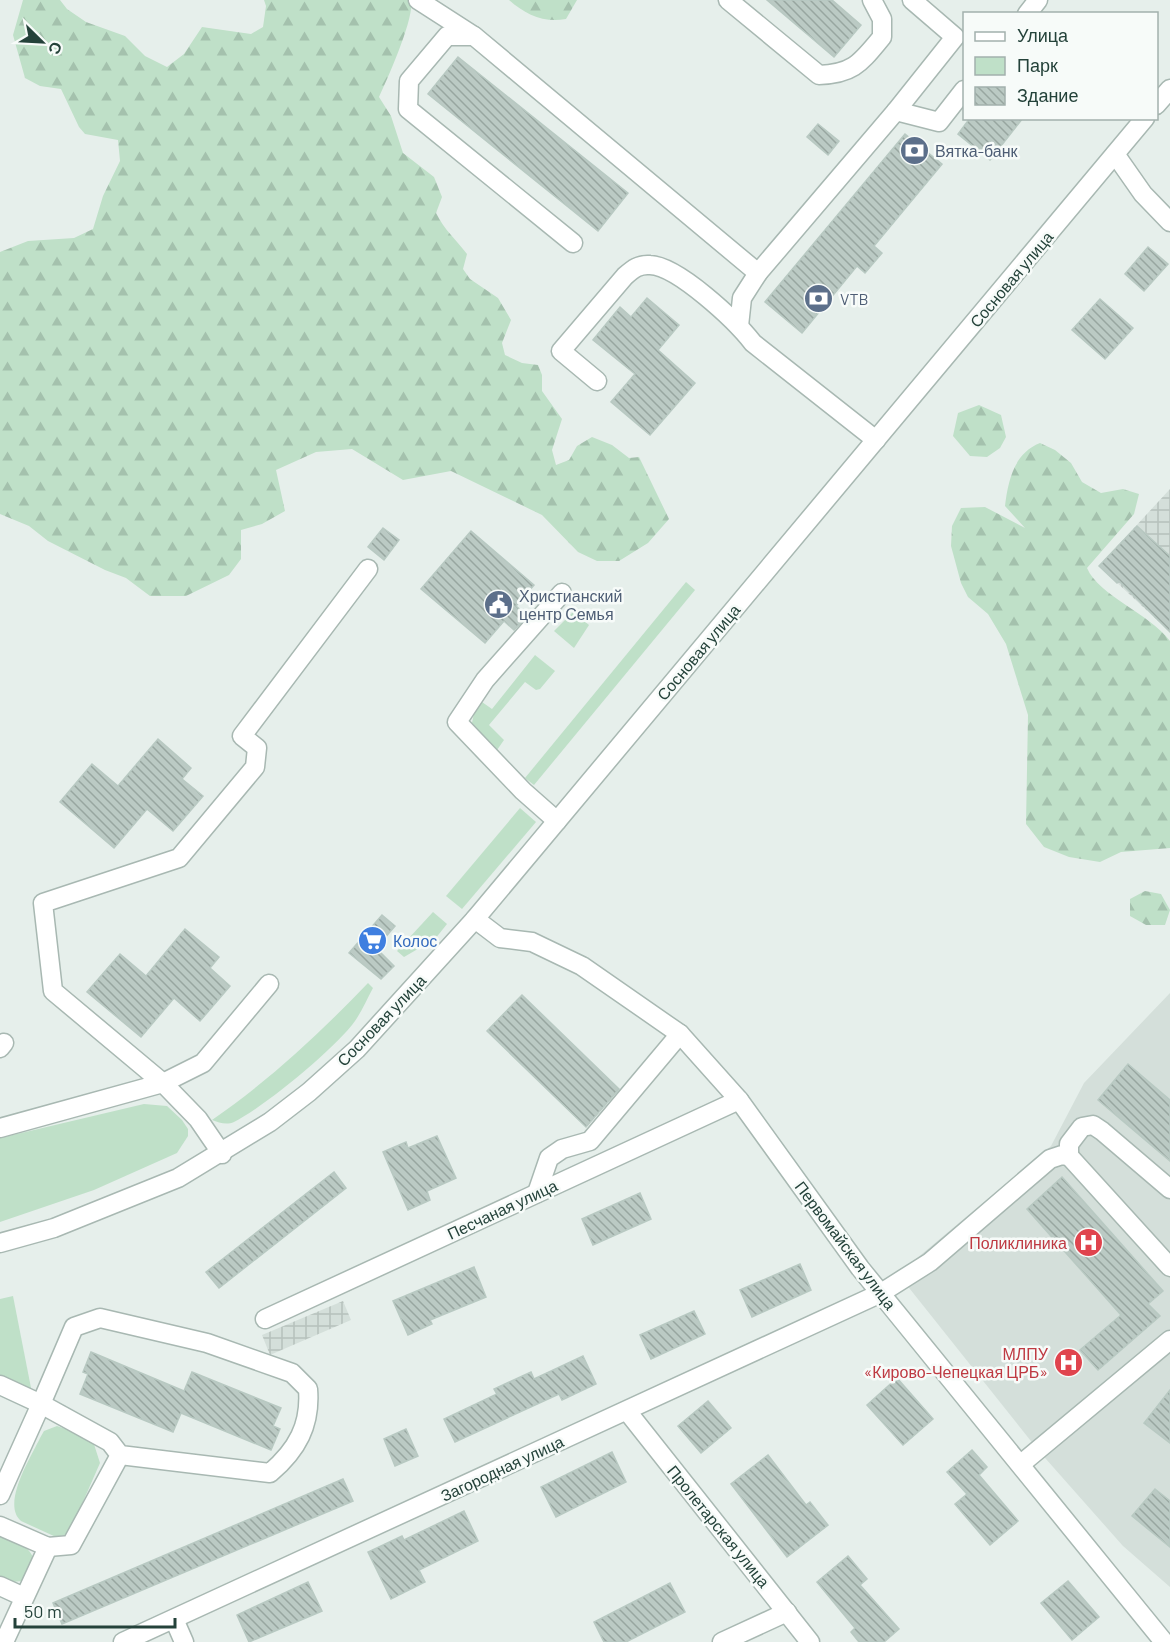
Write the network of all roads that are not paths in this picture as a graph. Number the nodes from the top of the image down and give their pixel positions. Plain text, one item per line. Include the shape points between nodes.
1 (418, 0) edge
2 (728, 0) edge
3 (872, 0) edge
4 (912, 0) edge
5 (1038, 0) edge
6 (1029, 12) edge
7 (474, 36) junction
8 (1170, 88) edge
9 (963, 91) edge
10 (1158, 103) edge
11 (896, 111) junction
12 (1143, 120) edge
13 (1115, 154) junction
14 (1170, 222) edge
15 (573, 243) dead end
16 (758, 273) junction
17 (740, 326) junction
18 (597, 381) dead end
19 (876, 440) junction
20 (368, 569) dead end
21 (562, 593) dead end
22 (557, 821) junction
23 (475, 919) junction
24 (268, 984) dead end
25 (680, 1034) junction
26 (163, 1083) junction
27 (739, 1100) junction
28 (0, 1128) edge
29 (222, 1154) junction
30 (1069, 1156) junction
31 (1170, 1189) edge
32 (537, 1193) junction
33 (0, 1243) edge
34 (1170, 1267) edge
35 (881, 1293) junction
36 (265, 1319) dead end
37 (1170, 1340) edge
38 (0, 1385) edge
39 (41, 1404) junction
40 (627, 1411) junction
41 (120, 1455) junction
42 (1020, 1464) junction
43 (0, 1495) edge
44 (0, 1526) edge
45 (48, 1547) junction
46 (0, 1586) edge
47 (24, 1597) junction
48 (787, 1612) junction
49 (174, 1619) junction
50 (4, 1642) edge
51 (123, 1642) edge
52 (184, 1642) edge
53 (722, 1642) edge
54 (810, 1642) edge
55 (1164, 1642) edge

1 - 7 street
2 - 3 street via 819,75 840,75 858,65 882,37 882,19
4 - 11 street via 955,37
5 - 6 street
7 - 15 street via 447,36 409,81 408,109
7 - 16 street
8 - 10 street
9 - 11 street via 939,122
11 - 16 street
12 - 13 street, Сосновая улица
13 - 14 street via 1143,194
13 - 19 street, Сосновая улица
16 - 17 street via 742,298
17 - 18 street via 666,269 635,267 561,351
17 - 19 street via 753,343
19 - 22 street, Сосновая улица
20 - 26 street via 242,736 257,748 255,767 178,858 43,903 53,991
21 - 22 street via 485,680 457,722
22 - 23 street, Сосновая улица
23 - 25 street, Первомайская улица via 500,938 531,942 582,966
23 - 29 street, Сосновая улица via 357,1048 309,1092
24 - 26 street via 203,1063
25 - 27 street, Первомайская улица
25 - 32 street via 590,1141 562,1149 549,1158
26 - 28 street
26 - 29 street via 198,1119
27 - 32 street, Песчаная улица
27 - 35 street, Первомайская улица
29 - 33 street, Сосновая улица via 115,1206
30 - 31 street via 1069,1144 1076,1133 1093,1125
30 - 34 street
30 - 35 street, Загородная улица via 1050,1159 930,1262
32 - 36 street, Песчаная улица
35 - 40 street, Загородная улица
35 - 42 street, Первомайская улица
37 - 42 street
38 - 39 street
39 - 41 street via 110,1442
39 - 41 street via 74,1327 100,1318 207,1344 292,1374 308,1389 310,1411 291,1455 270,1473
39 - 43 street
40 - 48 street, Пролетарская улица
40 - 49 street, Загородная улица
41 - 45 street via 71,1545
42 - 55 street, Первомайская улица
44 - 45 street
45 - 47 street
46 - 47 street
47 - 50 street
48 - 53 street
48 - 54 street, Пролетарская улица
49 - 51 street, Загородная улица
49 - 52 street

